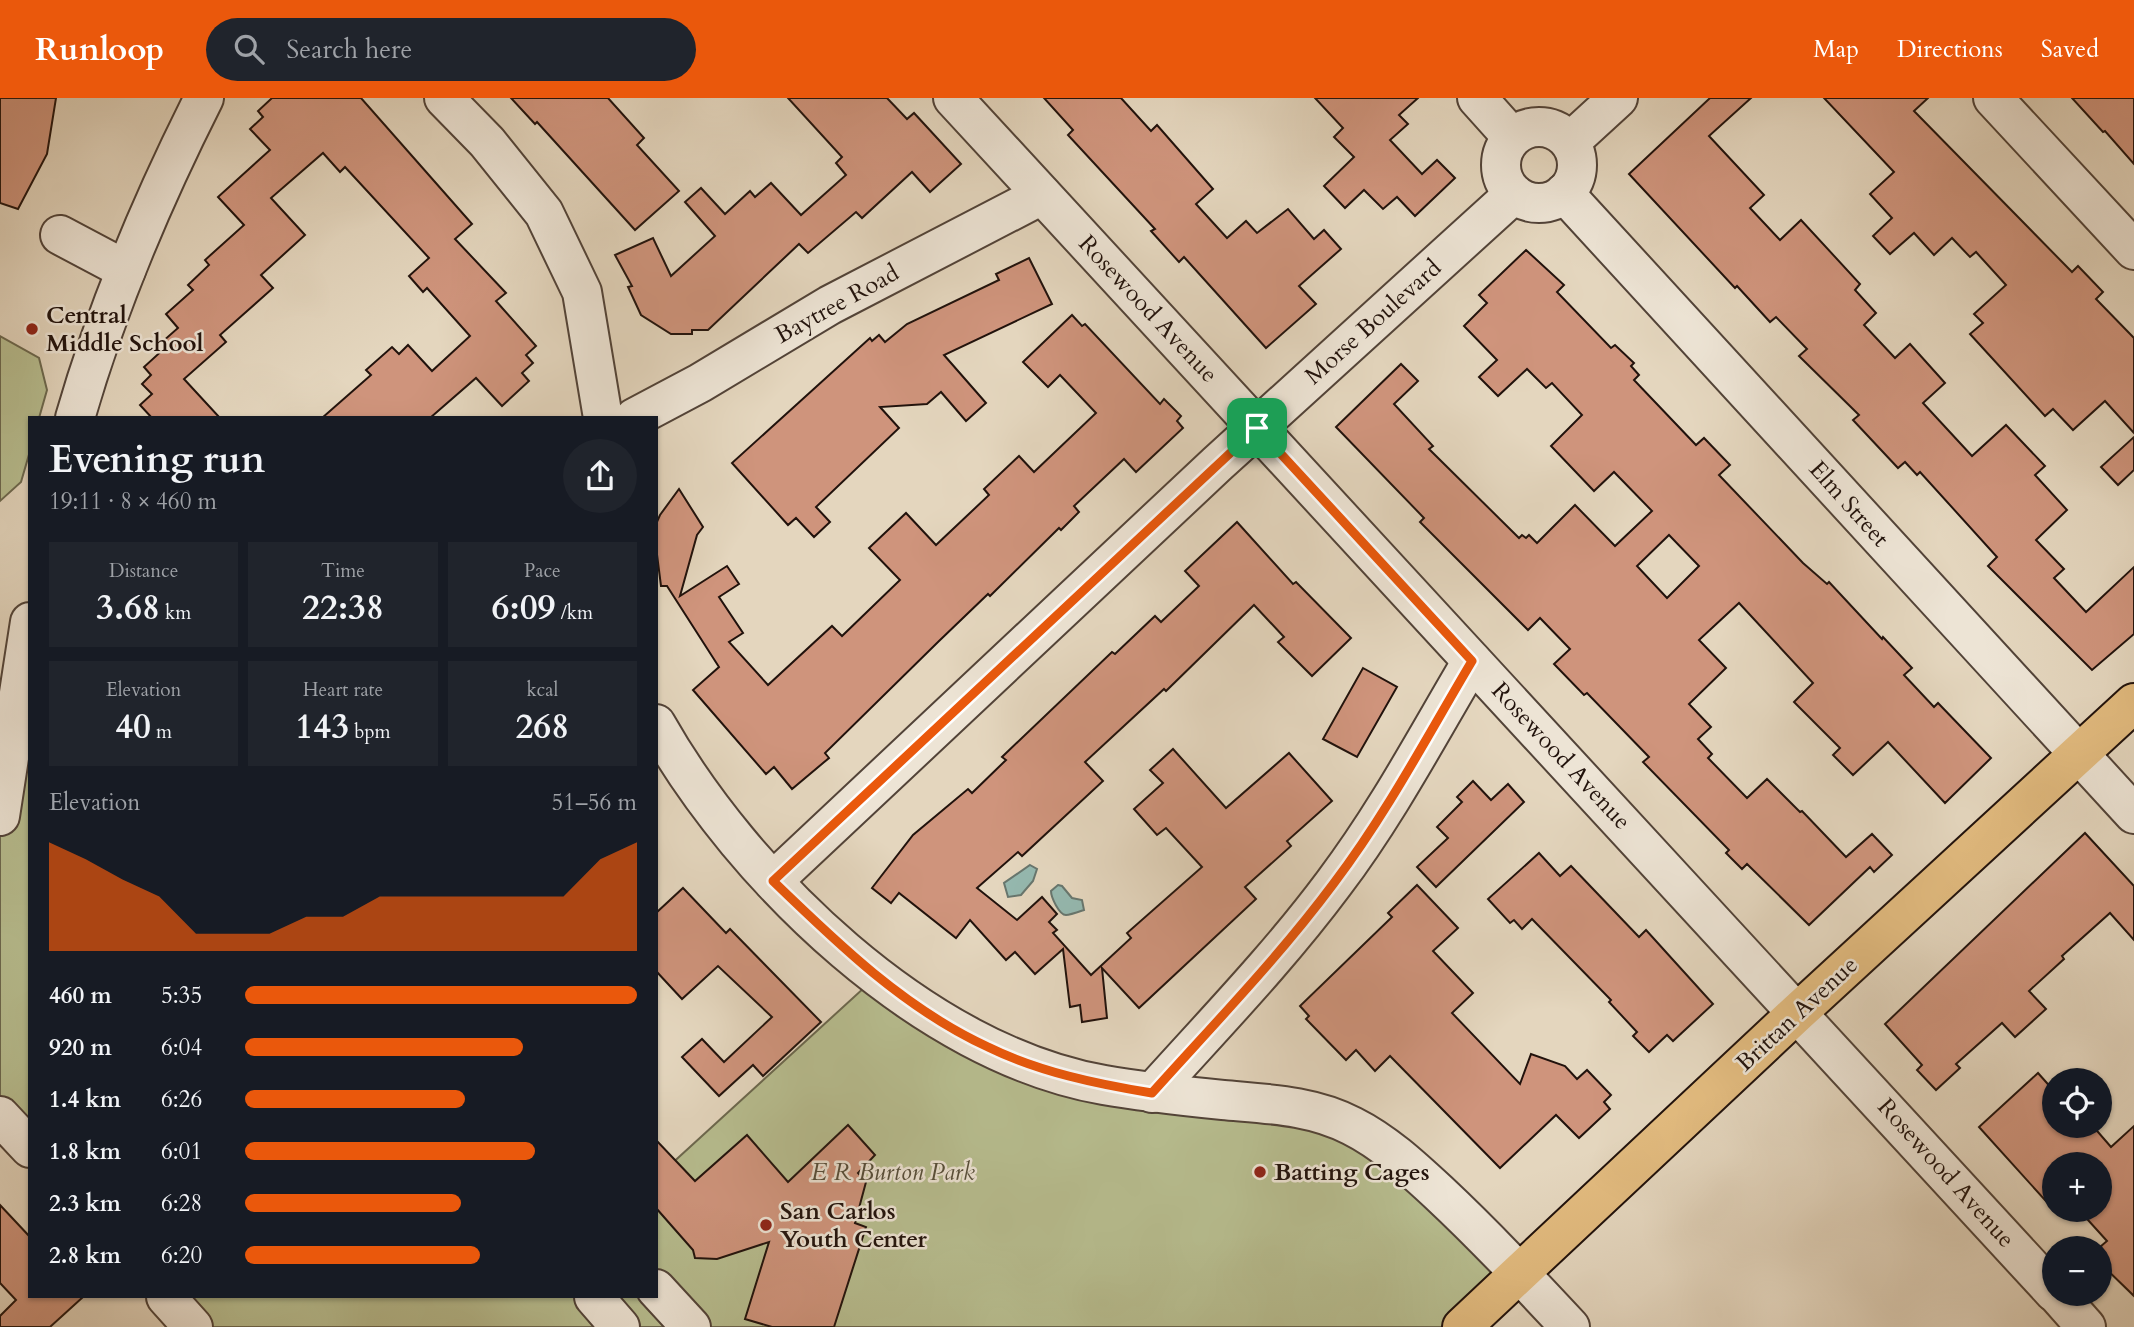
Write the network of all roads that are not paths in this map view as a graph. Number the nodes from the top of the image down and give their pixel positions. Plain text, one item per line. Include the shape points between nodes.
1 (204, 98) edge
2 (444, 98) edge
3 (953, 98) edge
4 (1476, 98) edge
5 (1618, 98) edge
6 (1993, 98) edge
7 (1512, 137) junction
8 (1570, 142) junction
9 (1564, 193) junction
10 (1514, 194) junction
11 (1042, 195) junction
12 (60, 235) dead end
13 (2134, 250) edge
14 (126, 270) junction
15 (76, 416) edge
16 (603, 416) edge
17 (638, 416) edge
18 (1257, 428) junction
19 (28, 635) edge
20 (1472, 661) junction
21 (2134, 703) edge
22 (658, 727) edge
23 (2079, 754) junction
24 (2134, 814) edge
25 (0, 816) edge
26 (773, 881) junction
27 (1798, 1012) junction
28 (1152, 1093) junction
29 (0, 1116) edge
30 (28, 1147) edge
31 (1520, 1274) junction
32 (2042, 1279) edge
33 (658, 1291) edge
34 (167, 1298) edge
35 (595, 1298) edge
36 (2067, 1306) edge
37 (193, 1327) edge
38 (620, 1327) edge
39 (691, 1327) edge
40 (1462, 1327) edge
41 (1570, 1327) edge
42 (2086, 1327) edge

1 - 14 street
2 - 16 street via 487,142 544,213 582,292
3 - 11 street, Rosewood Avenue
4 - 7 street
5 - 8 street
6 - 13 street
7 - 8 street via 1523,130 1549,128
7 - 10 street via 1504,147 1501,172
8 - 9 street via 1577,169
9 - 10 street via 1539,203
9 - 23 street, Elm Street
10 - 18 street, Morse Boulevard
11 - 17 street, Baytree Road via 830,305
11 - 18 street, Rosewood Avenue
12 - 14 street
14 - 15 street
18 - 20 street, Rosewood Avenue
18 - 26 street, Morse Boulevard
19 - 25 street
20 - 27 street, Rosewood Avenue
20 - 28 street via 1334,884
21 - 23 main road, Brittan Avenue
22 - 26 street via 704,801
23 - 24 street, Elm Street
23 - 27 main road, Brittan Avenue
26 - 28 street via 888,985 937,1020 988,1048 1045,1068
27 - 31 main road, Brittan Avenue
27 - 32 street, Rosewood Avenue
28 - 31 street via 1285,1106 1349,1124 1378,1140 1421,1177
29 - 30 street
31 - 40 main road, Brittan Avenue
31 - 41 street
33 - 39 street
34 - 37 street
35 - 38 street
36 - 42 street, Rosewood Avenue

